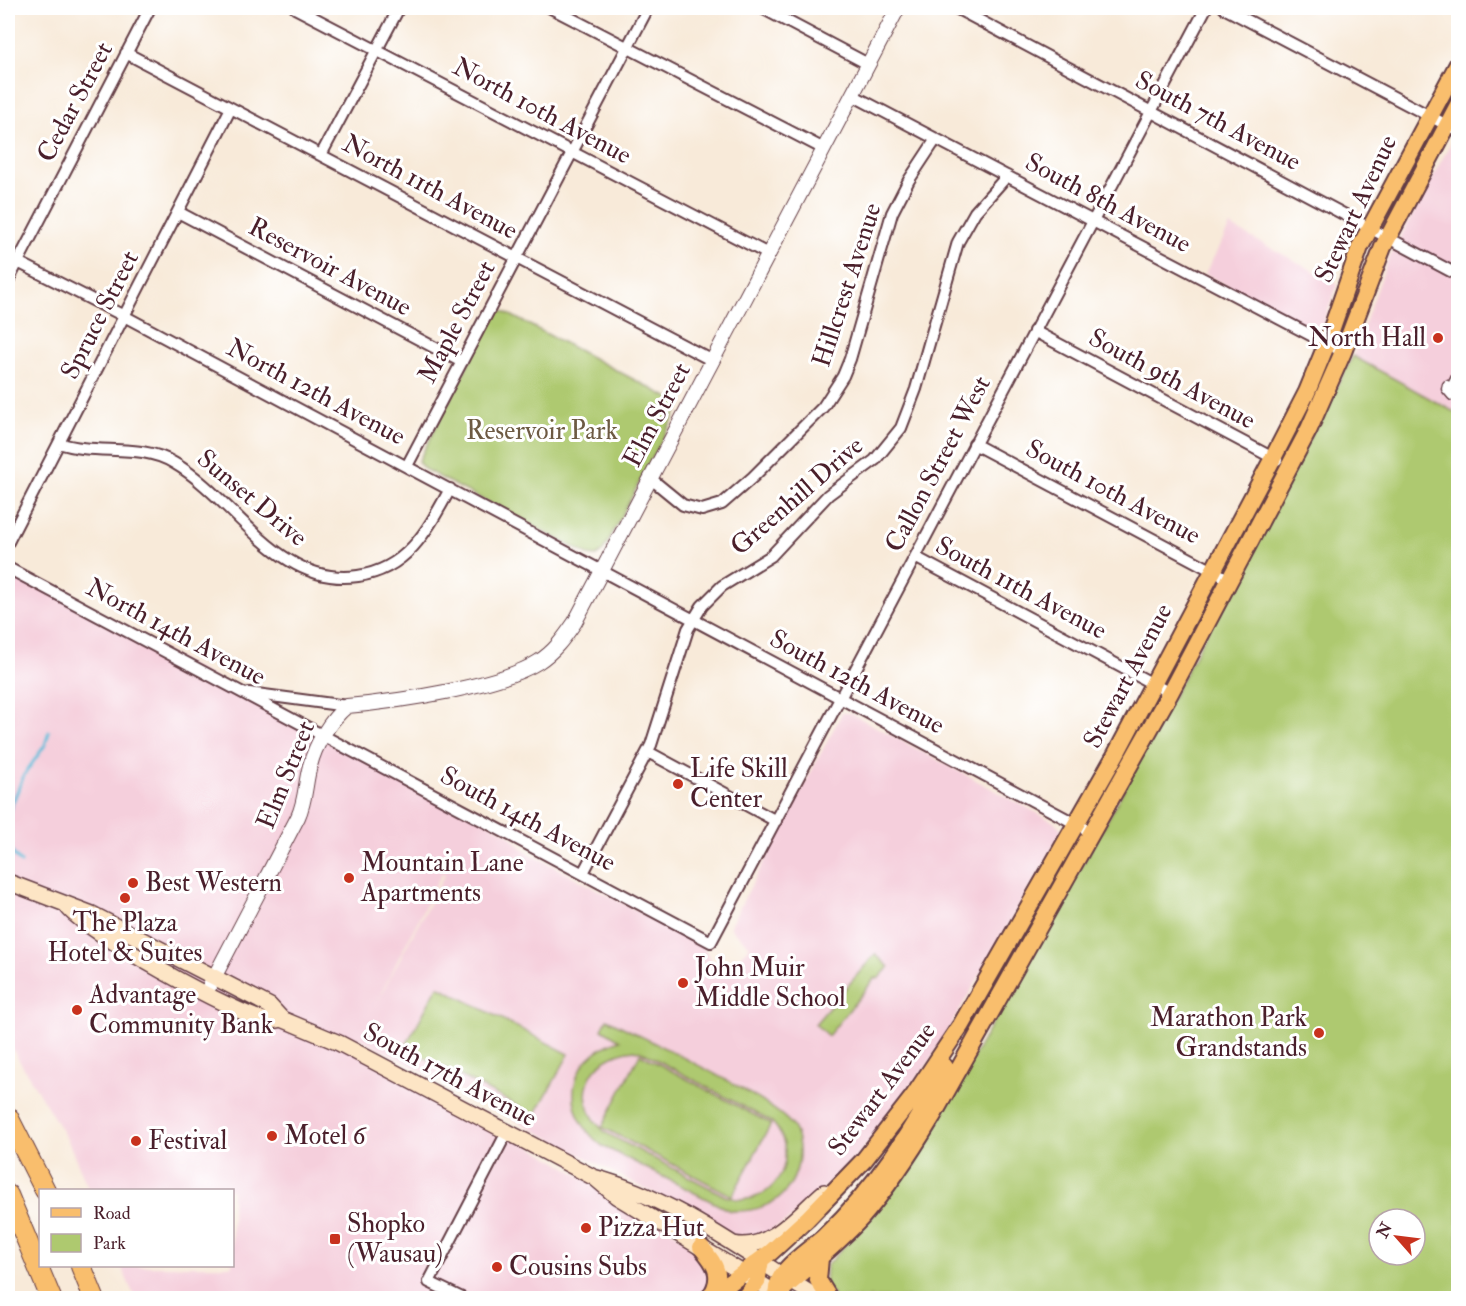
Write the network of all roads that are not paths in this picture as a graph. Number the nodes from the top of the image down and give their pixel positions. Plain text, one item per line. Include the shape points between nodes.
1 (150, 8) edge
2 (295, 8) edge
3 (399, 8) edge
4 (551, 8) edge
5 (648, 8) edge
6 (762, 8) edge
7 (898, 8) edge
8 (956, 8) edge
9 (1206, 8) edge
10 (1224, 8) edge
11 (627, 47) junction
12 (376, 50) junction
13 (126, 53) junction
14 (868, 64) junction
15 (1458, 64) edge
16 (852, 95) junction
17 (1458, 105) edge
18 (231, 108) junction
19 (1151, 111) junction
20 (1429, 116) junction
21 (1453, 128) edge
22 (936, 139) junction
23 (824, 149) junction
24 (572, 152) junction
25 (321, 155) junction
26 (1007, 176) junction
27 (178, 212) junction
28 (1092, 220) junction
29 (1370, 228) junction
30 (1388, 237) junction
31 (768, 254) junction
32 (516, 257) junction
33 (12, 260) edge
34 (1458, 275) edge
35 (8, 281) edge
36 (124, 316) junction
37 (1034, 332) junction
38 (1327, 344) junction
39 (1343, 352) junction
40 (713, 361) junction
41 (462, 362) junction
42 (1458, 373) edge
43 (1458, 395) edge
44 (59, 443) junction
45 (974, 444) junction
46 (1273, 458) junction
47 (407, 466) junction
48 (1289, 466) junction
49 (650, 478) junction
50 (450, 489) junction
51 (8, 542) edge
52 (915, 557) junction
53 (8, 568) edge
54 (1214, 570) junction
55 (602, 571) junction
56 (1230, 580) junction
57 (692, 620) junction
58 (1153, 684) junction
59 (243, 692) junction
60 (1170, 693) junction
61 (841, 699) junction
62 (347, 706) junction
63 (324, 735) junction
64 (648, 752) junction
65 (776, 821) junction
66 (1077, 824) junction
67 (1093, 832) junction
68 (8, 870) edge
69 (583, 873) junction
70 (8, 882) edge
71 (39, 892) junction
72 (67, 906) junction
73 (711, 942) joint
74 (213, 978) junction
75 (206, 993) junction
76 (282, 1019) junction
77 (961, 1025) junction
78 (8, 1117) edge
79 (507, 1132) junction
80 (864, 1160) junction
81 (593, 1177) junction
82 (44, 1189) edge
83 (8, 1195) edge
84 (27, 1240) junction
85 (734, 1244) junction
86 (700, 1247) junction
87 (820, 1258) junction
88 (761, 1260) junction
89 (73, 1267) edge
90 (81, 1267) edge
91 (750, 1278) junction
92 (788, 1278) junction
93 (778, 1297) edge
94 (45, 1299) edge
95 (51, 1299) edge
96 (85, 1299) edge
97 (94, 1299) edge
98 (462, 1299) edge
99 (709, 1299) edge
100 (726, 1299) edge
101 (744, 1299) edge
102 (818, 1299) edge
103 (829, 1299) edge

1 - 13 street, Cedar Street
2 - 12 street, North 10th Avenue
3 - 12 street
4 - 11 street
5 - 11 street, Maple Street
6 - 14 street
7 - 14 street, Elm Street
8 - 19 street, South 7th Avenue
9 - 19 street, Callon Street West
10 - 20 street
11 - 23 street
11 - 24 street, Maple Street
12 - 24 street, North 10th Avenue
12 - 25 street
13 - 18 street, North 11th Avenue
13 - 33 street, Cedar Street
14 - 16 street, Elm Street
15 - 20 main road, Stewart Avenue
16 - 22 street, South 8th Avenue
16 - 23 street, Elm Street
17 - 21 main road, Stewart Avenue
18 - 25 street, North 11th Avenue
18 - 27 street, Spruce Street
19 - 28 street, Callon Street West
19 - 29 street, South 7th Avenue
20 - 21 street
20 - 29 main road, Stewart Avenue
21 - 30 main road, Stewart Avenue
22 - 26 street, South 8th Avenue
22 - 49 street, Hillcrest Avenue via 892,213 850,359 823,407 736,493 716,507 702,510 683,505
23 - 31 street, Elm Street
24 - 31 street, North 10th Avenue
24 - 32 street, Maple Street
25 - 32 street, North 11th Avenue
26 - 28 street, South 8th Avenue
26 - 57 street, Greenhill Drive via 975,212 958,242 901,428 875,460 828,495 771,556 712,594
27 - 36 street, Spruce Street
27 - 41 street, Reservoir Avenue
28 - 37 street, Callon Street West
28 - 38 street, South 8th Avenue
29 - 30 street, South 7th Avenue
29 - 38 main road, Stewart Avenue
30 - 34 street, South 7th Avenue
30 - 39 main road, Stewart Avenue
31 - 40 street, Elm Street
32 - 40 street, North 11th Avenue
32 - 41 street, Maple Street
33 - 35 street, Cedar Street
33 - 36 street, North 12th Avenue
36 - 44 street, Spruce Street
36 - 47 street, North 12th Avenue
37 - 45 street, Callon Street West
37 - 46 street, South 9th Avenue
38 - 39 street, South 8th Avenue
38 - 46 main road, Stewart Avenue
39 - 48 main road, Stewart Avenue
40 - 49 street, Elm Street
41 - 47 street, Maple Street
42 - 43 street via 1446,389 1452,396
44 - 50 street, Sunset Drive via 76,449 137,451 164,457 194,477 290,562 330,577 378,571 404,556 423,537
44 - 51 street, Spruce Street
45 - 52 street, Callon Street West
45 - 54 street, South 10th Avenue
46 - 48 street, South 9th Avenue
46 - 54 main road, Stewart Avenue
47 - 50 street, North 12th Avenue
48 - 56 main road, Stewart Avenue
49 - 55 street, Elm Street
50 - 55 street, North 12th Avenue
52 - 58 street, South 11th Avenue
52 - 61 street, Callon Street West
53 - 59 street, North 14th Avenue
54 - 56 street, South 10th Avenue
54 - 58 main road, Stewart Avenue
55 - 57 street, South 12th Avenue
55 - 62 street, Elm Street via 562,640 538,662 498,679 394,701
56 - 60 main road, Stewart Avenue
57 - 61 street, South 12th Avenue
57 - 64 street, Greenhill Drive
58 - 60 street, South 11th Avenue
58 - 66 main road, Stewart Avenue
59 - 62 street, Elm Street
59 - 63 street, North 14th Avenue
60 - 67 main road, Stewart Avenue
61 - 65 street, Callon Street West
61 - 66 street, South 12th Avenue
62 - 63 street, Elm Street
63 - 69 street, South 14th Avenue
63 - 74 street, Elm Street via 311,762 298,817
64 - 65 street
64 - 69 street, Greenhill Drive
65 - 73 street, Callon Street West
66 - 67 street, South 12th Avenue
66 - 77 main road, Stewart Avenue
67 - 87 main road, Stewart Avenue via 912,1151 862,1217
68 - 71 main road
69 - 73 street, South 14th Avenue
70 - 71 main road
71 - 72 main road
72 - 74 main road, South 17th Avenue via 92,914
72 - 75 main road, South 17th Avenue via 105,939
74 - 75 street, Elm Street
74 - 76 main road, South 17th Avenue via 273,1008
75 - 76 main road, South 17th Avenue via 268,1021
76 - 79 main road, South 17th Avenue via 339,1043
77 - 80 main road, Stewart Avenue via 913,1097
77 - 92 main road via 940,1078 874,1182
78 - 82 highway
79 - 81 main road, South 17th Avenue
79 - 98 street via 429,1282
80 - 85 main road via 780,1230 755,1244
80 - 88 main road, Stewart Avenue via 807,1220
81 - 85 main road, South 17th Avenue via 626,1185
81 - 86 main road, South 17th Avenue via 616,1196
83 - 84 highway
84 - 94 highway
84 - 95 highway
85 - 88 main road, South 17th Avenue
86 - 91 main road, South 17th Avenue
86 - 99 main road via 715,1263 719,1274
87 - 92 main road, Stewart Avenue
87 - 103 main road via 817,1276
88 - 91 main road, Stewart Avenue
88 - 92 main road, South 17th Avenue
89 - 96 highway
90 - 97 highway
91 - 93 main road, South 17th Avenue
91 - 99 main road
91 - 100 main road
91 - 101 main road
92 - 93 main road
92 - 102 main road, South 17th Avenue

